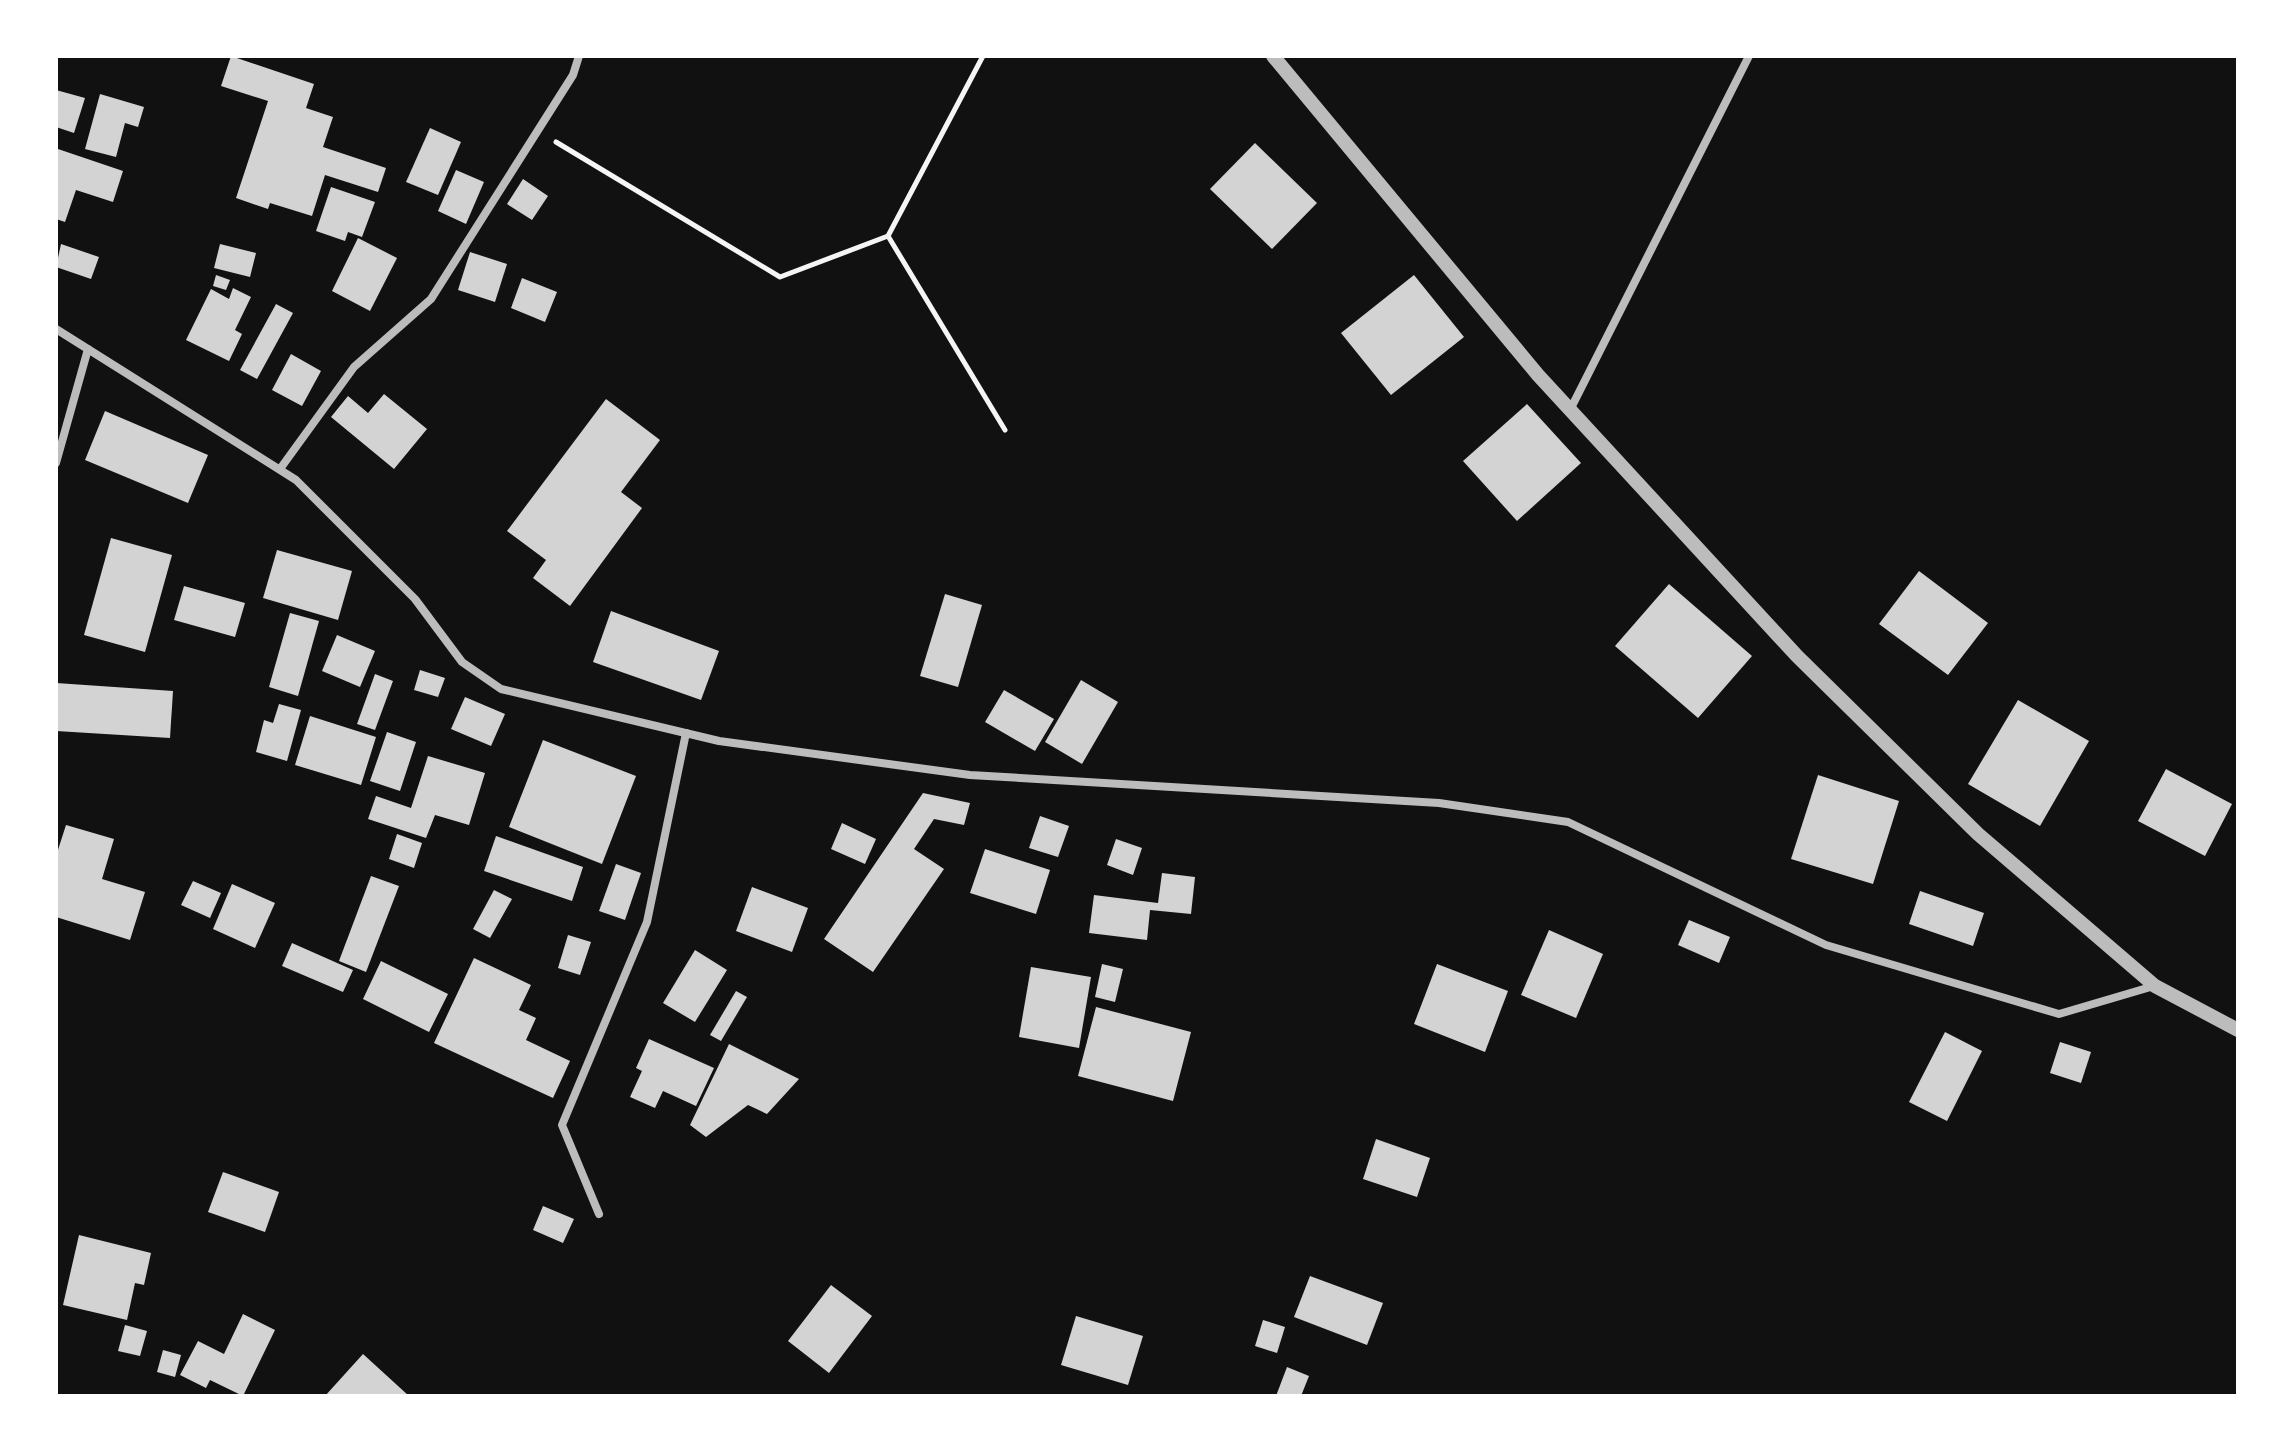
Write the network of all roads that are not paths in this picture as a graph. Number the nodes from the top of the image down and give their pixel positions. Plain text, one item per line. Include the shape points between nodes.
1 (579, 56) edge
2 (1273, 56) edge
3 (1749, 56) edge
4 (56, 329) edge
5 (88, 349) junction
6 (1570, 410) junction
7 (56, 463) edge
8 (280, 469) junction
9 (686, 733) junction
10 (2155, 986) junction
11 (2238, 1030) edge
12 (599, 1214) dead end

1 - 8 street via 573,75 431,299 354,367
2 - 6 street
3 - 6 street
4 - 5 street
5 - 7 street
5 - 8 street
6 - 10 street via 1797,656 1966,823
8 - 9 street via 415,599 462,662 501,689
9 - 10 street via 970,775 1439,803 1568,822 1826,945 2059,1014
9 - 12 street via 647,922 562,1125
10 - 11 street

